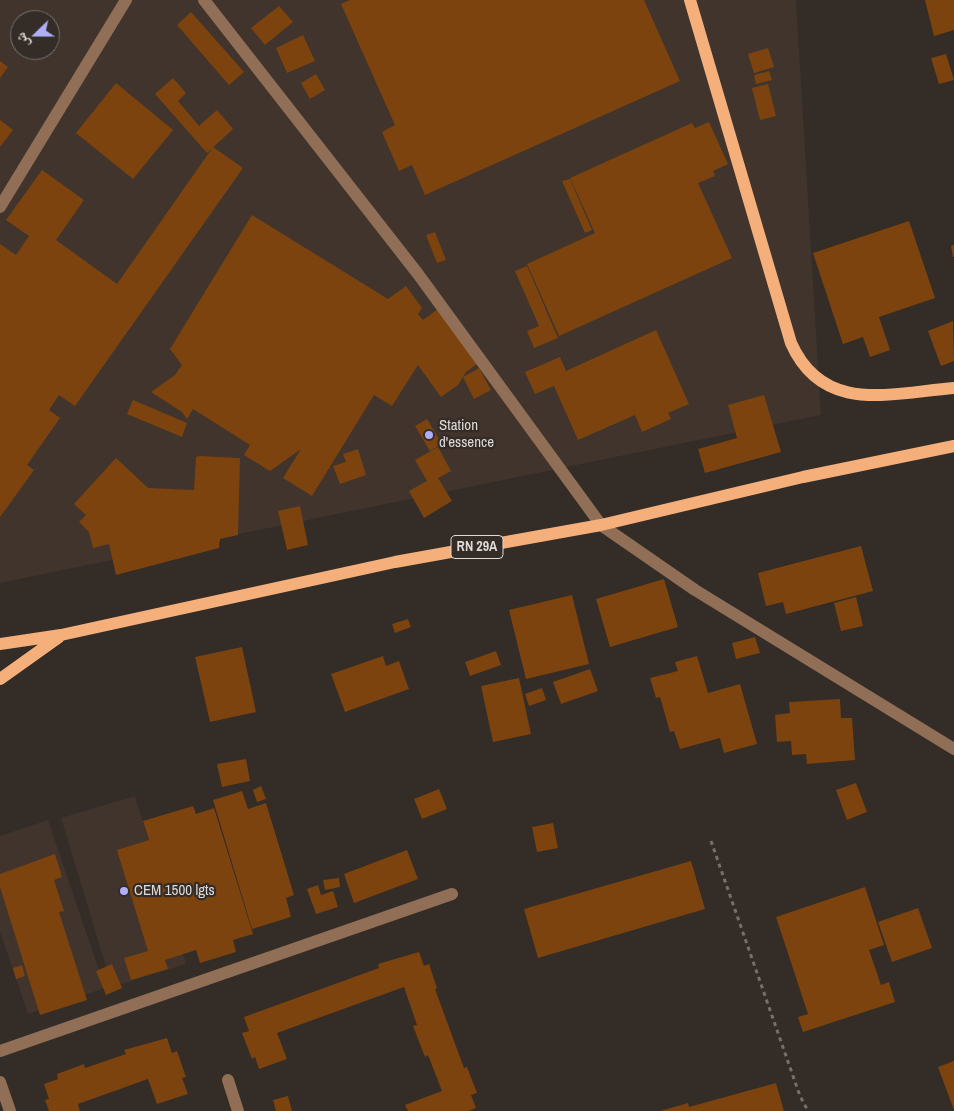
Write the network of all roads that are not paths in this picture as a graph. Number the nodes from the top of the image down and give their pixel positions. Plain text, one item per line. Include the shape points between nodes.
1 (126, 0) edge
2 (204, 0) edge
3 (690, 0) edge
4 (0, 207) edge
5 (954, 388) edge
6 (954, 446) edge
7 (601, 525) junction
8 (61, 635) junction
9 (0, 644) edge
10 (0, 679) edge
11 (954, 749) edge
12 (452, 894) dead end
13 (0, 1050) edge
14 (228, 1080) dead end
15 (0, 1082) edge
16 (10, 1111) edge
17 (238, 1111) edge

1 - 4 street
2 - 7 street via 418,274
3 - 5 main road via 798,359 821,383 851,395
6 - 7 main road, RN 29A via 803,477
7 - 8 main road, RN 29A via 396,562
7 - 11 street via 695,590
8 - 9 main road, RN 29A
8 - 10 main road
12 - 13 street
14 - 17 street
15 - 16 street

